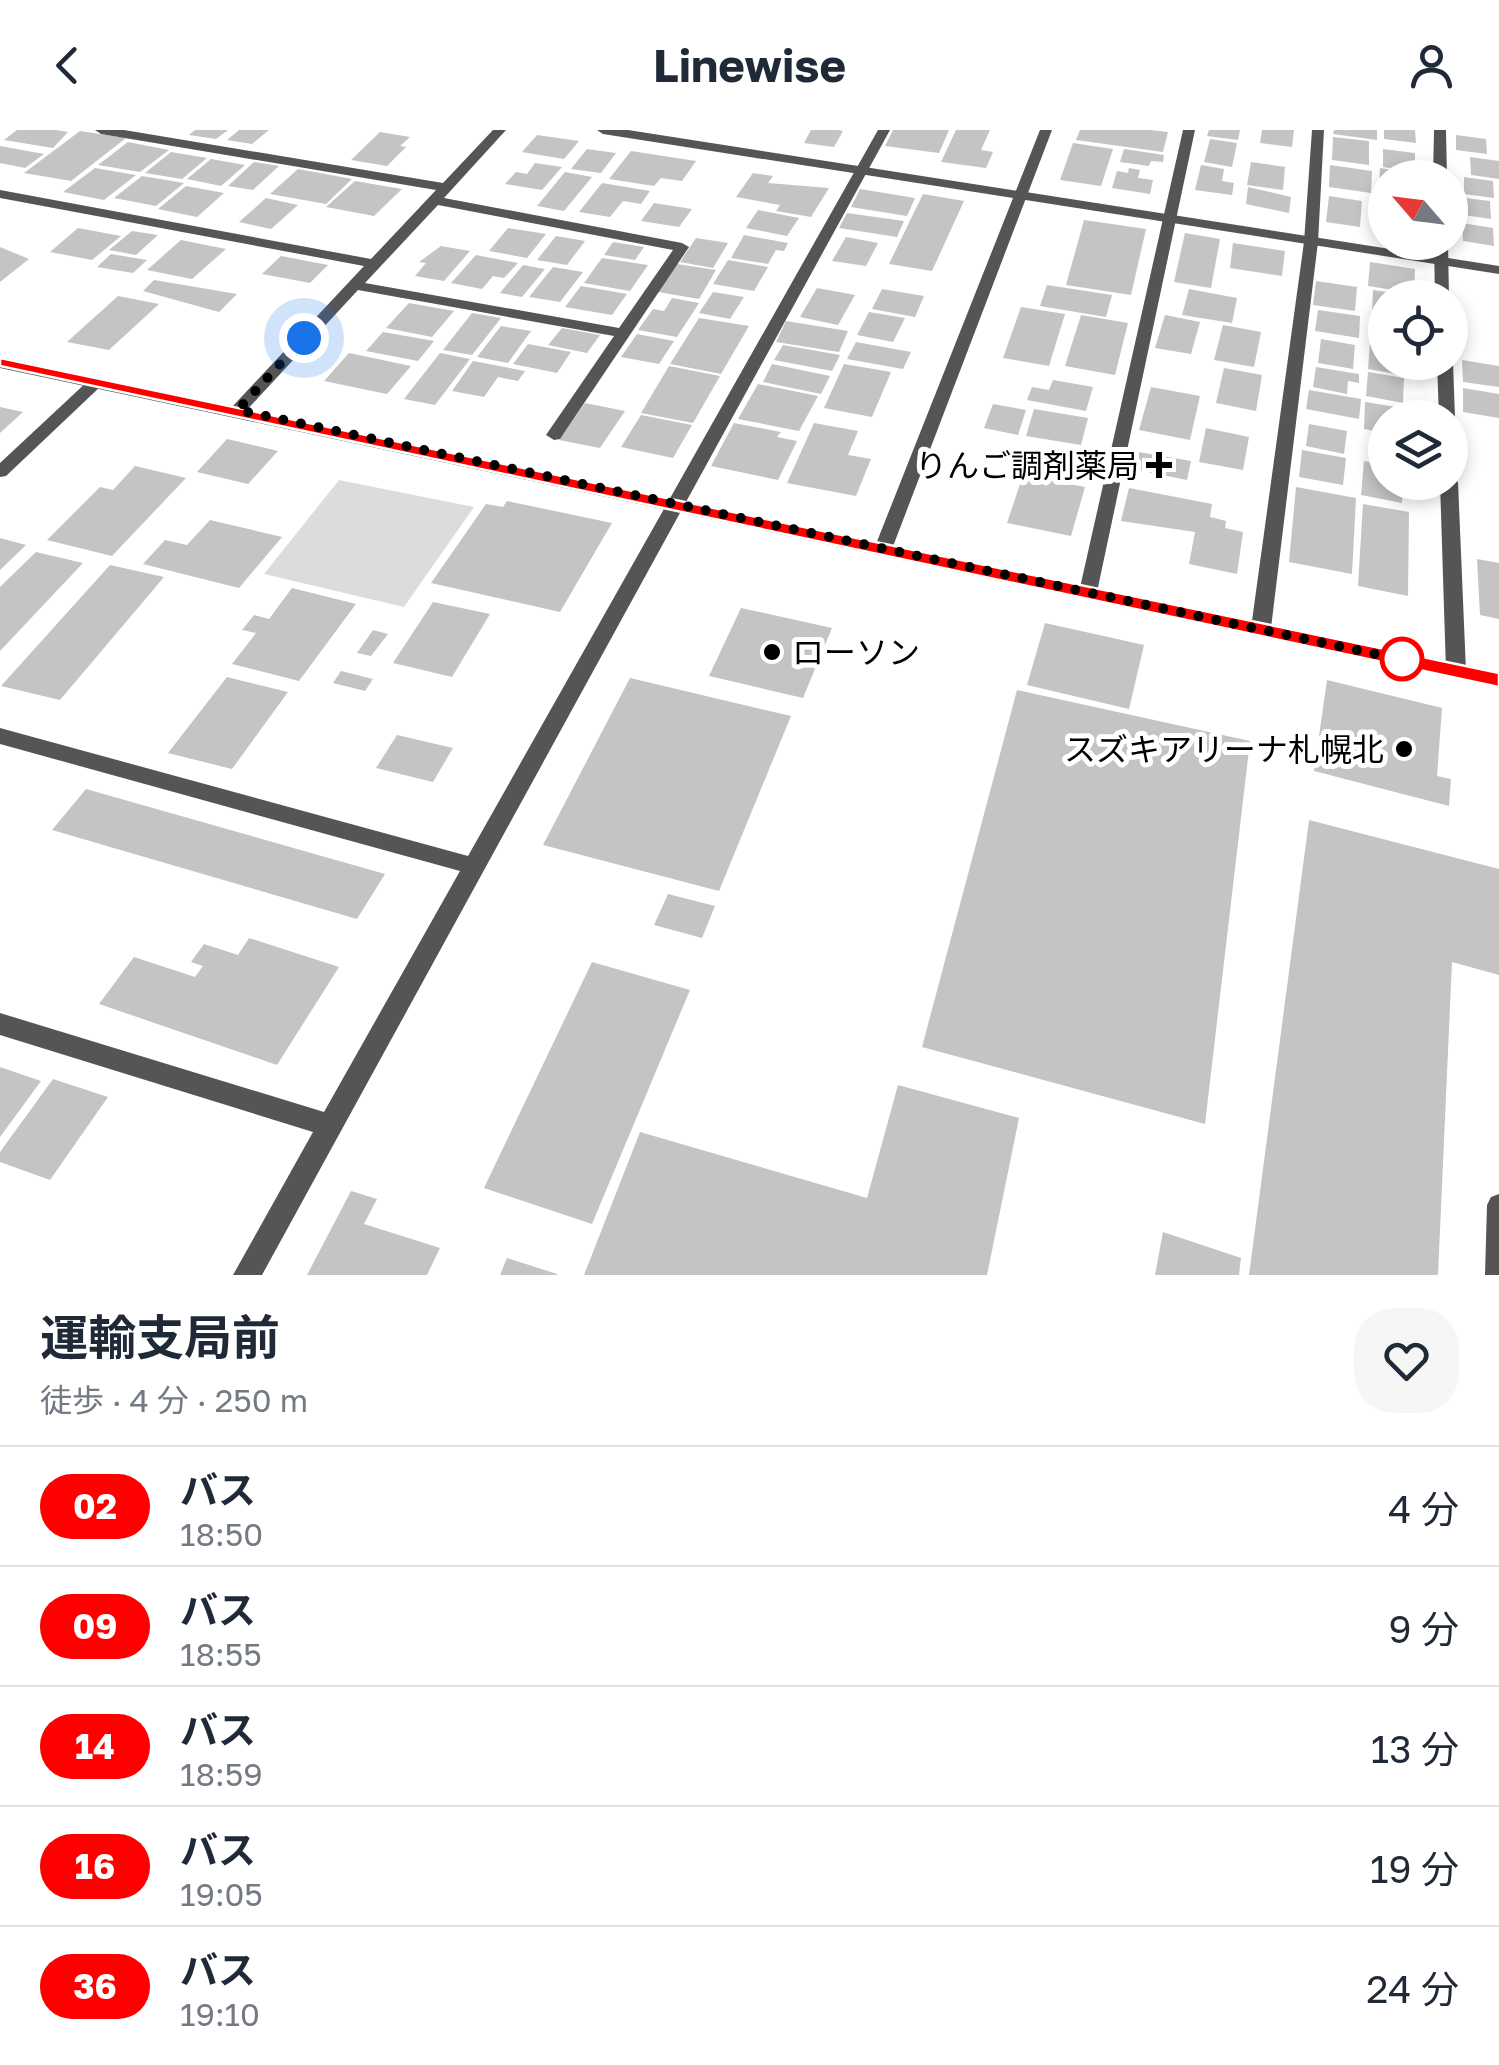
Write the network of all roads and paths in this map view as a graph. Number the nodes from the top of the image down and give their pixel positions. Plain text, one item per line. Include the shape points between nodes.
1 (102, 130) edge
2 (500, 130) edge
3 (603, 130) edge
4 (884, 130) edge
5 (1046, 130) edge
6 (1189, 130) edge
7 (1318, 130) edge
8 (1440, 130) edge
9 (1440, 160) edge
10 (862, 170) junction
11 (0, 194) edge
12 (440, 194) junction
13 (1023, 196) junction
14 (1169, 218) junction
15 (1310, 242) junction
16 (1441, 262) junction
17 (375, 264) junction
18 (1499, 270) edge
19 (1442, 280) edge
20 (354, 285) junction
21 (623, 333) junction
22 (0, 363) edge
23 (95, 383) junction
24 (238, 410) junction
25 (554, 435) dead end
26 (0, 472) edge
27 (1450, 500) edge
28 (674, 506) junction
29 (883, 549) junction
30 (1088, 592) junction
31 (1261, 628) junction
32 (1456, 671) junction
33 (1499, 680) edge
34 (0, 736) edge
35 (476, 867) junction
36 (0, 1024) edge
37 (328, 1126) junction
38 (1499, 1205) edge
39 (247, 1275) edge
40 (1496, 1275) edge

1 - 12 street
2 - 12 street
3 - 10 street
4 - 10 street
5 - 13 street
6 - 14 street
7 - 15 street
8 - 9 street
10 - 13 street
10 - 28 street
11 - 17 street
12 - 17 street
12 - 21 street via 682,247
13 - 14 street
13 - 29 street
14 - 15 street
14 - 30 street
15 - 16 street
15 - 31 street
16 - 18 street
16 - 19 street
17 - 20 street
20 - 21 street
20 - 24 street
21 - 25 street
22 - 23 street
23 - 24 street
23 - 26 street
24 - 28 street
27 - 32 street
28 - 29 street
28 - 35 street
29 - 30 street
30 - 31 street
31 - 32 street
32 - 33 street
34 - 35 street
35 - 37 street
36 - 37 street
37 - 39 street
38 - 40 lane

